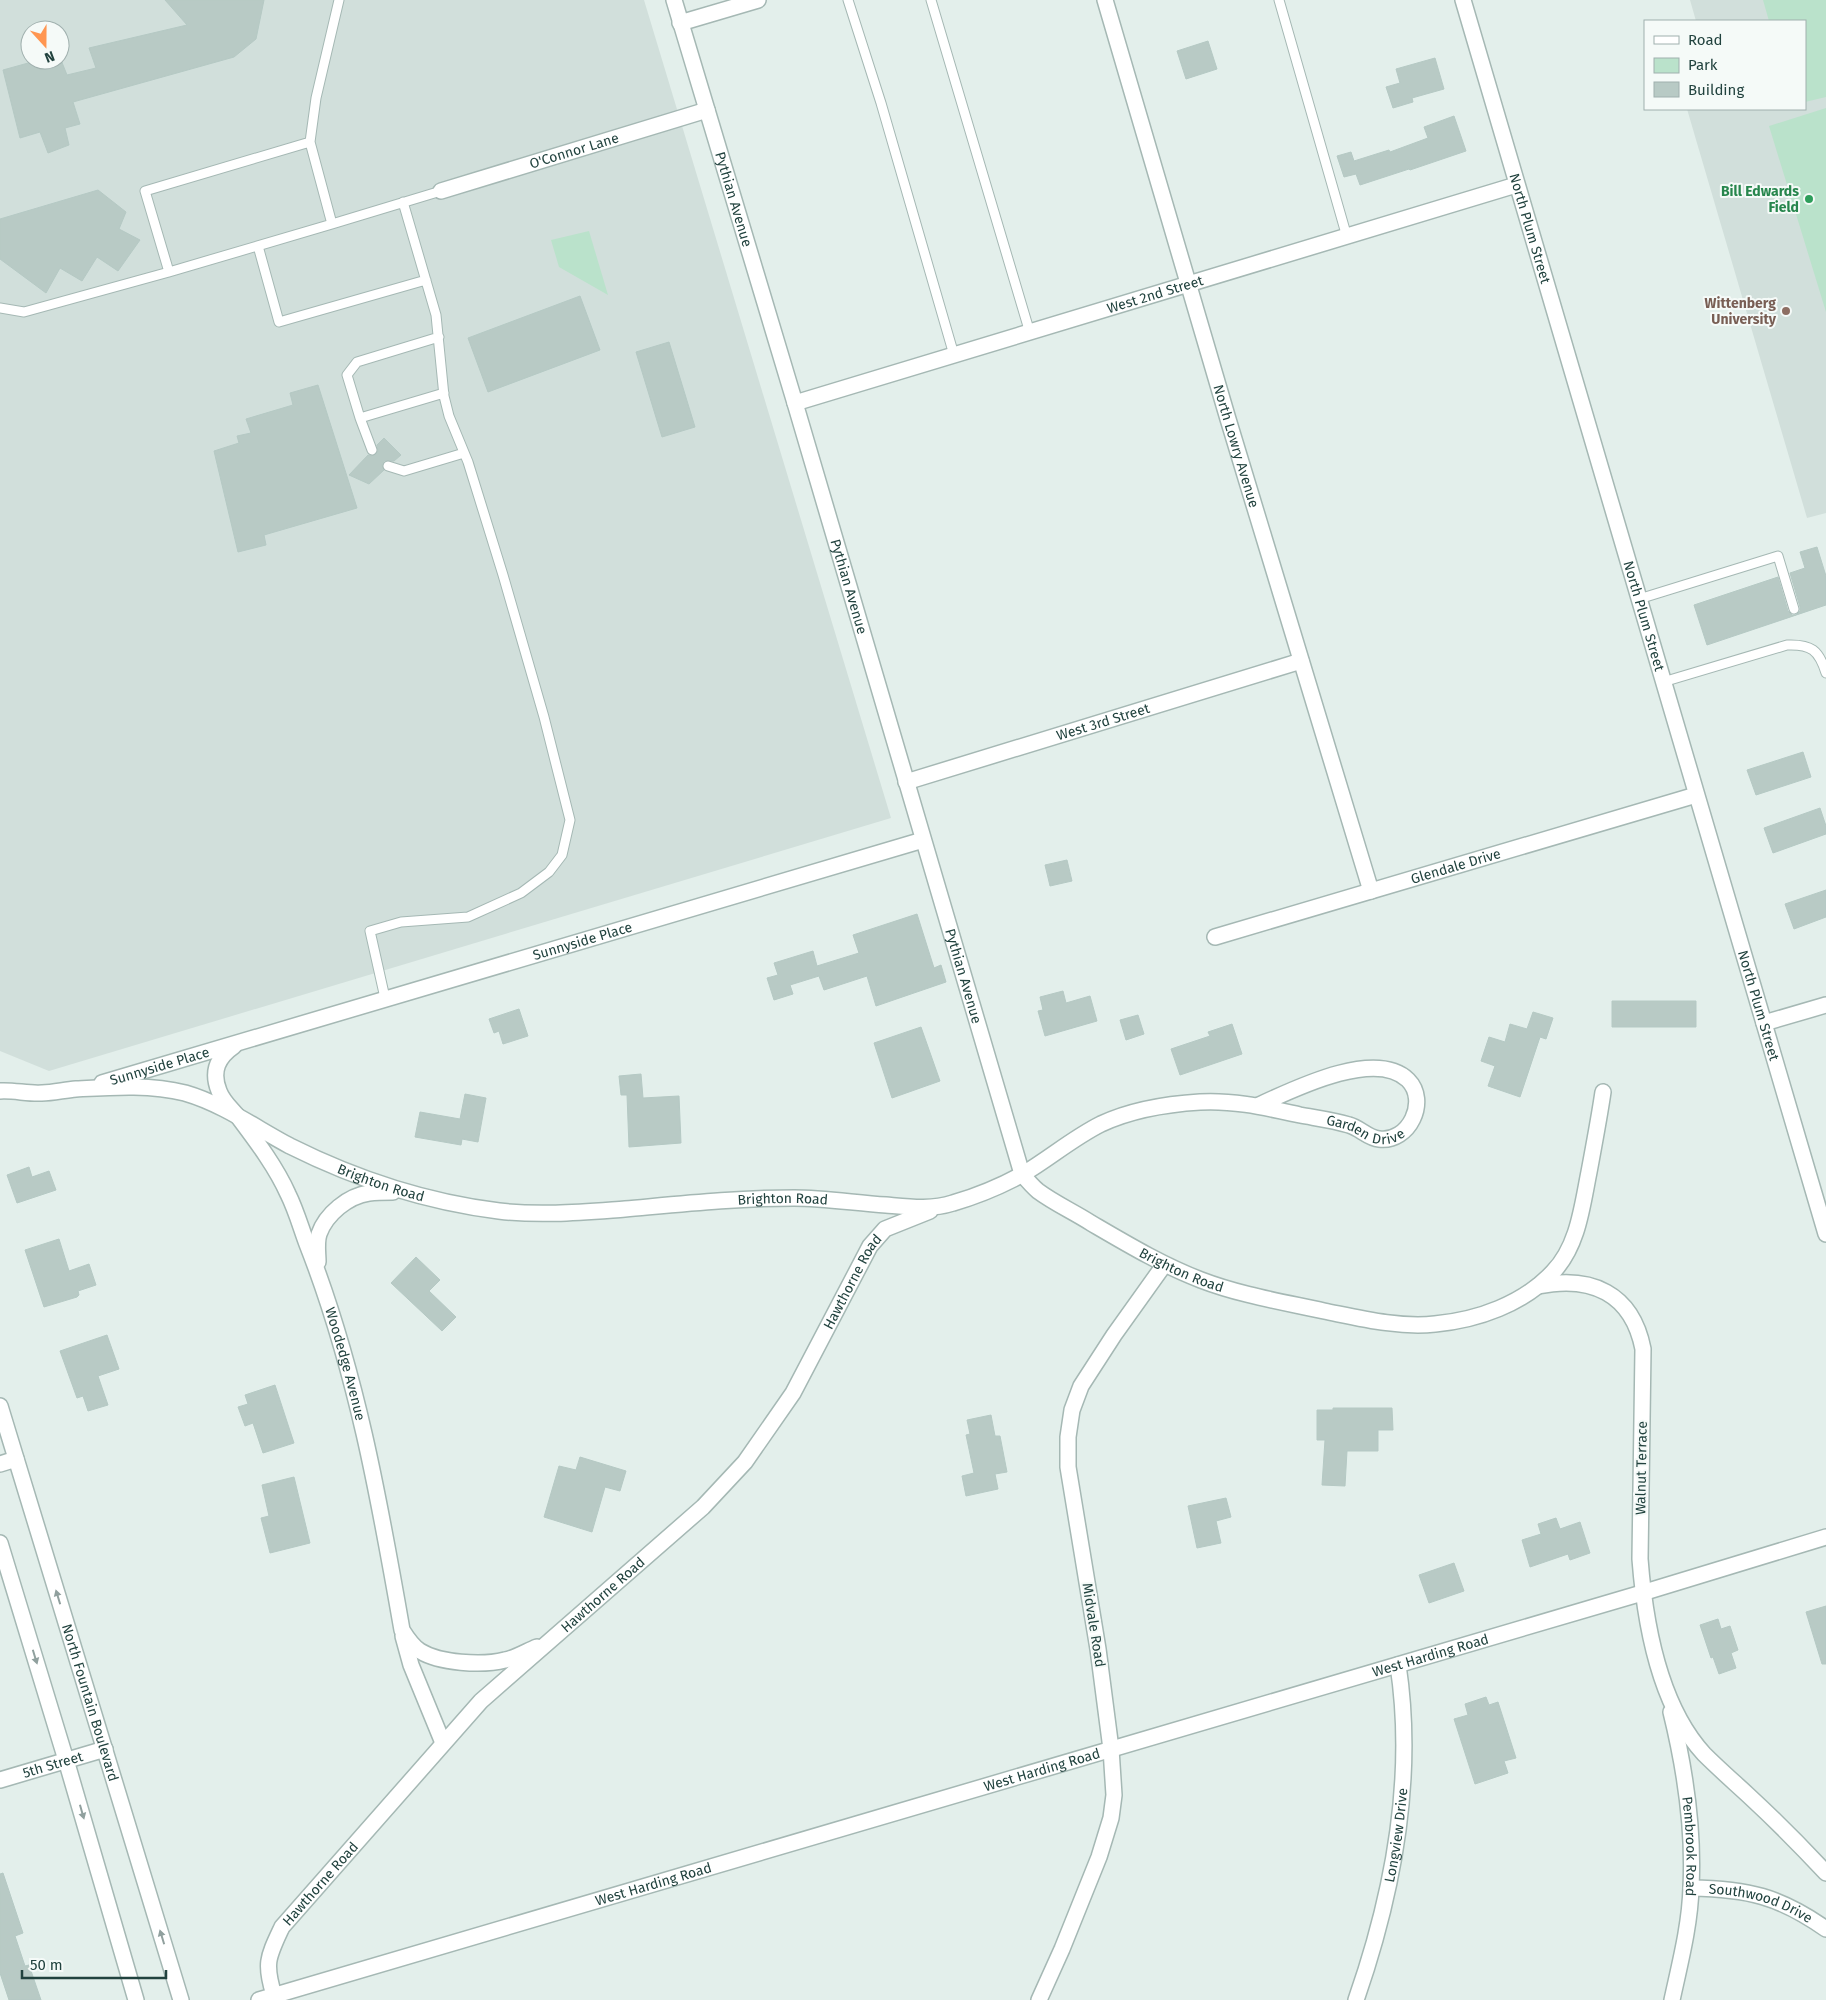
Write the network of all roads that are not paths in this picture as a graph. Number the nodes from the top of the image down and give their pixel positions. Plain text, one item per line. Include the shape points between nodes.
1 (339, 0) edge
2 (674, 0) edge
3 (758, 0) edge
4 (848, 0) edge
5 (931, 0) edge
6 (1105, 0) edge
7 (1279, 0) edge
8 (1463, 0) edge
9 (680, 23) junction
10 (707, 110) junction
11 (310, 142) junction
12 (1516, 185) junction
13 (441, 190) joint
14 (403, 202) junction
15 (332, 224) junction
16 (1347, 237) junction
17 (258, 246) junction
18 (169, 272) junction
19 (426, 280) junction
20 (1189, 285) junction
21 (0, 308) edge
22 (1030, 332) junction
23 (439, 338) junction
24 (954, 355) junction
25 (444, 393) junction
26 (795, 403) junction
27 (360, 418) junction
28 (372, 450) dead end
29 (464, 453) junction
30 (388, 466) dead end
31 (1639, 599) junction
32 (1794, 609) dead end
33 (1301, 661) junction
34 (1826, 673) edge
35 (1663, 682) junction
36 (906, 782) junction
37 (1696, 795) junction
38 (923, 840) junction
39 (1371, 891) junction
40 (1216, 937) dead end
41 (385, 998) junction
42 (1826, 1005) edge
43 (1764, 1023) junction
44 (242, 1040) junction
45 (2, 1090) edge
46 (75, 1090) junction
47 (1603, 1092) dead end
48 (1258, 1106) junction
49 (238, 1117) junction
50 (1022, 1174) junction
51 (402, 1191) junction
52 (947, 1205) junction
53 (1826, 1234) edge
54 (1164, 1265) junction
55 (319, 1273) junction
56 (1538, 1286) junction
57 (0, 1406) edge
58 (16, 1459) junction
59 (0, 1464) edge
60 (1826, 1537) edge
61 (0, 1543) edge
62 (1642, 1593) junction
63 (402, 1630) junction
64 (554, 1638) junction
65 (1398, 1665) junction
66 (1667, 1694) junction
67 (443, 1743) junction
68 (105, 1749) junction
69 (1111, 1749) junction
70 (66, 1760) junction
71 (0, 1780) edge
72 (1826, 1873) edge
73 (1691, 1888) junction
74 (1826, 1929) edge
75 (274, 1996) junction
76 (136, 2000) edge
77 (181, 2000) edge
78 (258, 2000) edge
79 (1039, 2000) edge
80 (1356, 2000) edge
81 (1672, 2000) edge

1 - 11 lane via 316,98
2 - 9 street, Pythian Avenue
3 - 9 street
4 - 24 lane
5 - 22 lane
6 - 20 street, North Lowry Avenue
7 - 16 lane
8 - 12 street, North Plum Street
9 - 10 street, Pythian Avenue
10 - 13 street, O'Connor Lane
10 - 26 street, Pythian Avenue
11 - 15 lane
11 - 18 lane via 145,191
12 - 16 street, West 2nd Street
12 - 31 street, North Plum Street
13 - 14 lane
14 - 15 lane
14 - 19 lane
15 - 17 lane
16 - 20 street, West 2nd Street
17 - 18 lane
17 - 19 lane via 280,322
18 - 21 lane via 24,312
19 - 23 lane
20 - 22 street, West 2nd Street
20 - 33 street, North Lowry Avenue
22 - 24 street, West 2nd Street
23 - 25 lane
23 - 27 lane via 357,362 347,375
24 - 26 street, West 2nd Street
25 - 27 lane
25 - 29 lane via 449,416
26 - 36 street, Pythian Avenue
27 - 28 lane
29 - 30 lane via 404,471
29 - 41 lane via 503,575 570,820 562,855 549,872 521,893 468,917 401,922 370,931
31 - 32 lane via 1778,556
31 - 35 street, North Plum Street
33 - 36 street, West 3rd Street
33 - 39 street, North Lowry Avenue
34 - 35 lane via 1819,657 1802,644 1787,645
35 - 37 street, North Plum Street
36 - 38 street, Pythian Avenue
37 - 39 street, Glendale Drive
37 - 43 street, North Plum Street
38 - 41 street, Sunnyside Place
38 - 50 street, Pythian Avenue
39 - 40 street, Glendale Drive
41 - 44 street, Sunnyside Place
42 - 43 street
43 - 53 street, North Plum Street
44 - 46 street, Sunnyside Place
44 - 49 street, Sunnyside Place via 224,1052 218,1061 216,1075 218,1090
45 - 46 street, Brighton Road via 41,1094
46 - 49 street, Brighton Road via 156,1088 186,1094
47 - 56 street via 1574,1239 1554,1271
48 - 48 street, Garden Drive via 1294,1088 1346,1072 1383,1068 1404,1076 1412,1084 1417,1108 1405,1131 1394,1138 1380,1140 1354,1126
48 - 50 street, Garden Drive via 1201,1102 1129,1114 1104,1122
49 - 51 street, Brighton Road via 361,1178
49 - 55 street, Woodedge Avenue via 270,1160 288,1194
50 - 52 street, Brighton Road
50 - 54 street, Brighton Road via 1038,1190
51 - 52 street, Brighton Road via 450,1203 545,1214 740,1199 799,1198 923,1208
51 - 55 street via 355,1196 340,1206 319,1234
52 - 64 street, Hawthorne Road via 885,1229 870,1246 793,1394 745,1462 703,1507
54 - 56 street, Brighton Road via 1202,1281 1258,1297 1399,1324 1433,1325 1463,1320 1488,1313
54 - 69 street, Midvale Road via 1081,1386 1072,1410 1068,1437 1068,1466
55 - 63 street, Woodedge Avenue via 358,1402
56 - 62 street, Walnut Terrace via 1572,1282 1605,1292 1621,1303 1639,1331 1643,1349
57 - 58 street, North Fountain Boulevard
58 - 59 street
68 -> 58 street, North Fountain Boulevard
60 - 62 street, West Harding Road
61 -> 70 street
62 - 65 street, West Harding Road
62 - 66 street, Walnut Terrace
63 - 64 street, Woodedge Avenue via 420,1651 469,1662 507,1660
63 - 67 street, Woodedge Avenue via 411,1665
64 - 67 street, Hawthorne Road via 481,1701
65 - 69 street, West Harding Road
65 - 80 street, Longview Drive via 1404,1736 1402,1791 1383,1912
66 - 72 street, Walnut Terrace via 1704,1754 1794,1838
66 - 73 street, Pembrook Road via 1682,1754 1689,1810
67 - 75 street, Hawthorne Road via 282,1927 268,1957 268,1977
68 - 70 street, 5th Street
77 -> 68 street, North Fountain Boulevard
69 - 75 street, West Harding Road
69 - 79 street, Midvale Road via 1114,1795 1111,1818 1099,1857
70 - 71 street, 5th Street
70 -> 76 street
73 - 74 street, Southwood Drive via 1727,1889 1761,1895 1784,1903
73 - 81 street, Pembrook Road via 1687,1932
75 - 78 street, West Harding Road

